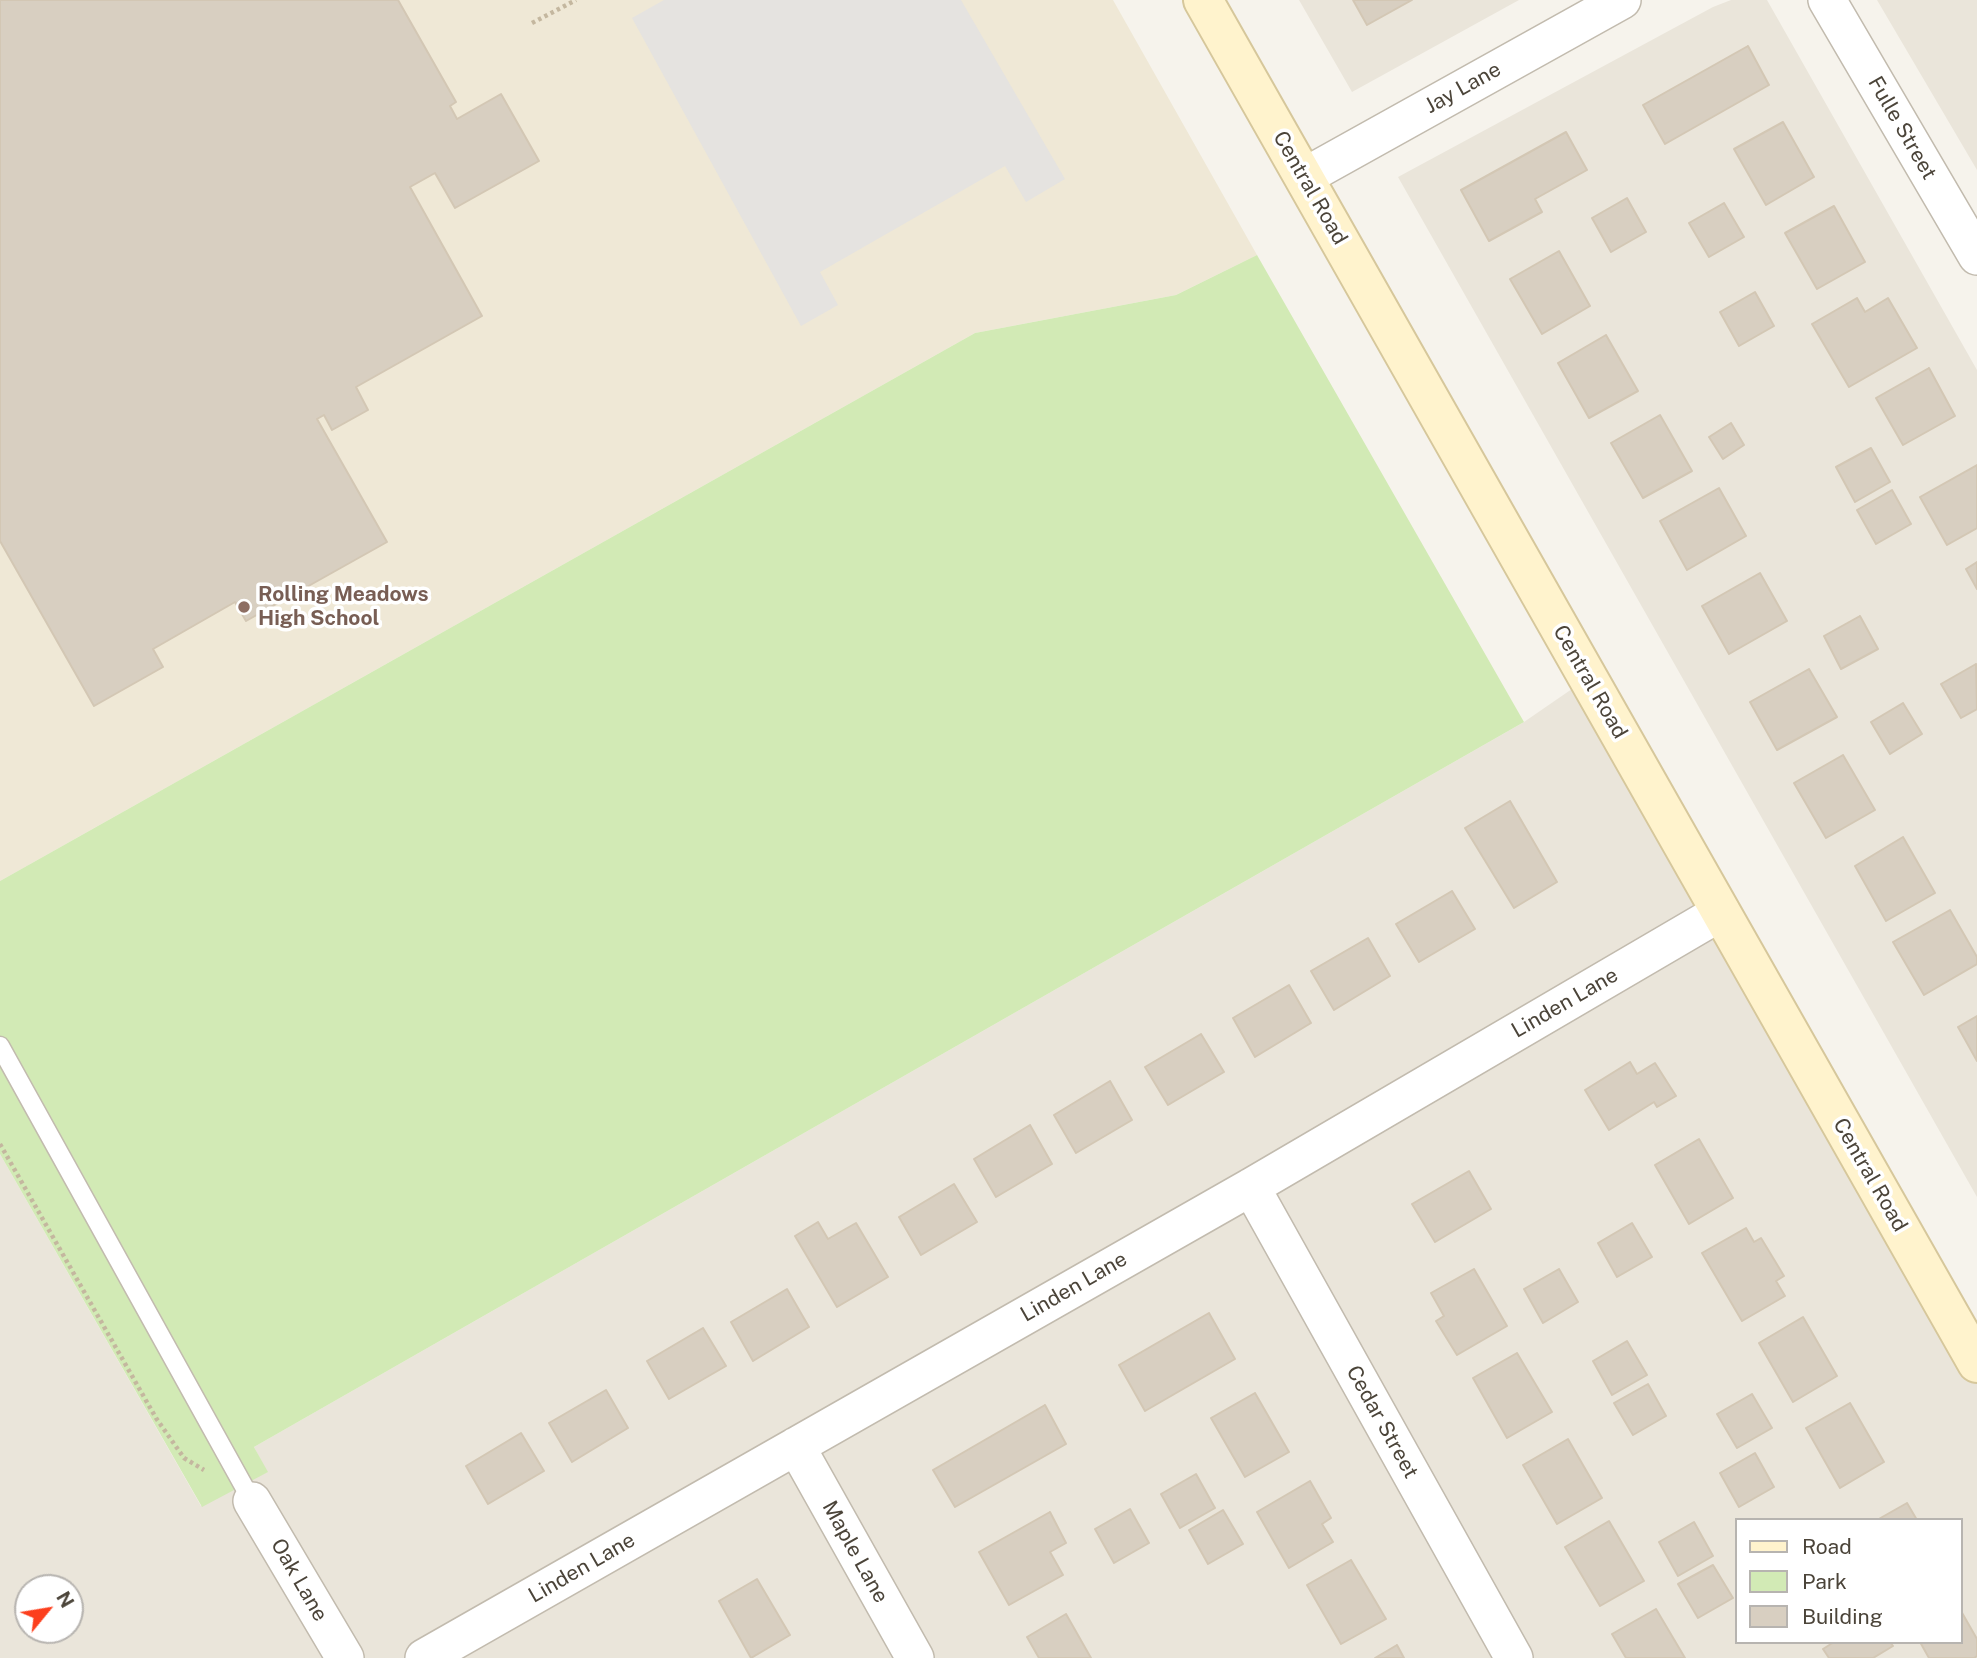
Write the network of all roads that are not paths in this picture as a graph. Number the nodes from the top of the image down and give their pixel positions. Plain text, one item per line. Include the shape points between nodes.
1 (1203, 0) edge
2 (1622, 0) edge
3 (1827, 0) edge
4 (1304, 177) junction
5 (1977, 256) edge
6 (1721, 912) junction
7 (0, 1046) edge
8 (1251, 1187) junction
9 (1977, 1363) edge
10 (796, 1446) junction
11 (252, 1501) joint
12 (345, 1658) edge
13 (425, 1658) edge
14 (915, 1658) edge
15 (1514, 1658) edge

1 - 4 street, Central Road
2 - 4 street, Jay Lane
3 - 5 street, Fulle Street
4 - 6 street, Central Road
6 - 8 street, Linden Lane
6 - 9 street, Central Road
7 - 11 lane
8 - 10 street, Linden Lane
8 - 15 street, Cedar Street
10 - 13 street, Linden Lane
10 - 14 street, Maple Lane
11 - 12 street, Oak Lane

